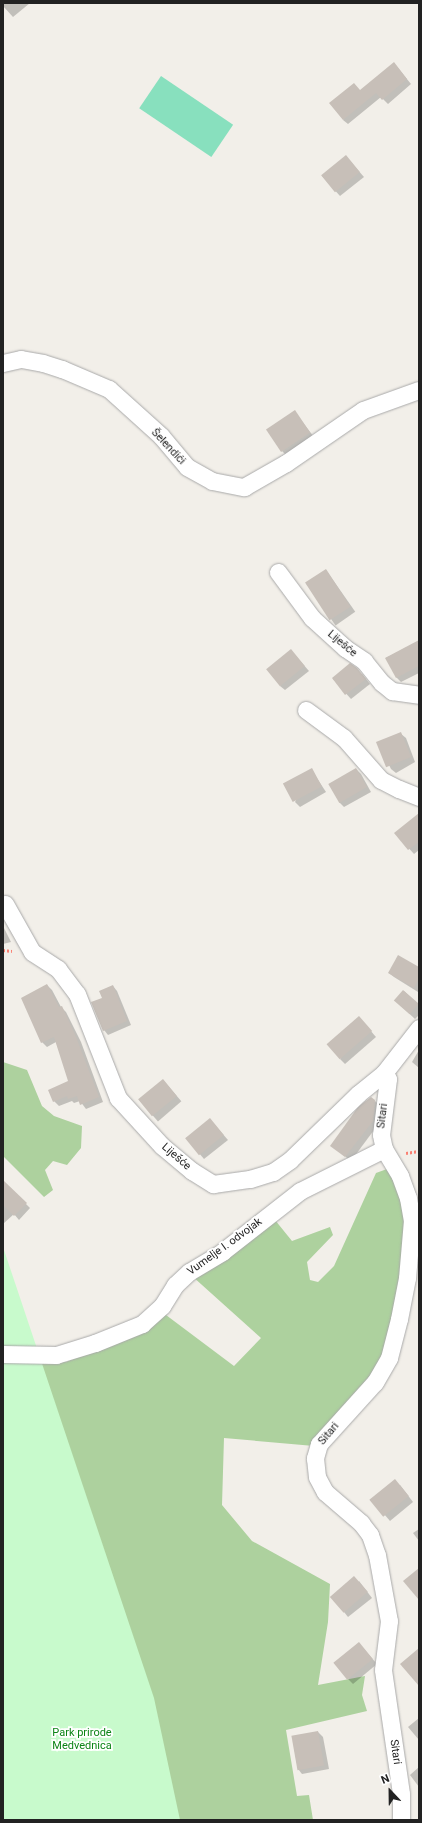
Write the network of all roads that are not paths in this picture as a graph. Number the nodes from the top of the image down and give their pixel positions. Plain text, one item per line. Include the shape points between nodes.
1 (3, 363) edge
2 (419, 390) edge
3 (278, 572) dead end
4 (419, 696) edge
5 (306, 710) dead end
6 (419, 797) edge
7 (5, 904) dead end
8 (419, 1028) edge
9 (384, 1073) junction
10 (384, 1149) junction
11 (3, 1354) edge
12 (401, 1820) edge

1 - 2 street, Šelendići via 21,359 43,363 108,389 161,436 187,467 212,481 244,487 286,463 363,410
3 - 4 street, Liješće via 312,618 364,662 382,683 392,691
5 - 6 street via 344,738 381,780
7 - 9 street, Liješće via 32,952 58,969 77,994 118,1098 162,1146 192,1171 213,1184 250,1180 273,1172 290,1160 358,1094
8 - 9 street, Liješće
9 - 10 street, Sitari via 388,1079 381,1135
10 - 11 street, Vumelje I. odvojak via 300,1190 222,1252 189,1272 176,1285 162,1306 142,1324 95,1344 56,1355
10 - 12 street, Sitari via 400,1176 412,1220 407,1278 399,1320 389,1358 375,1382 319,1444 315,1458 317,1477 325,1492 362,1523 370,1535 377,1555 389,1621 383,1670 401,1794

